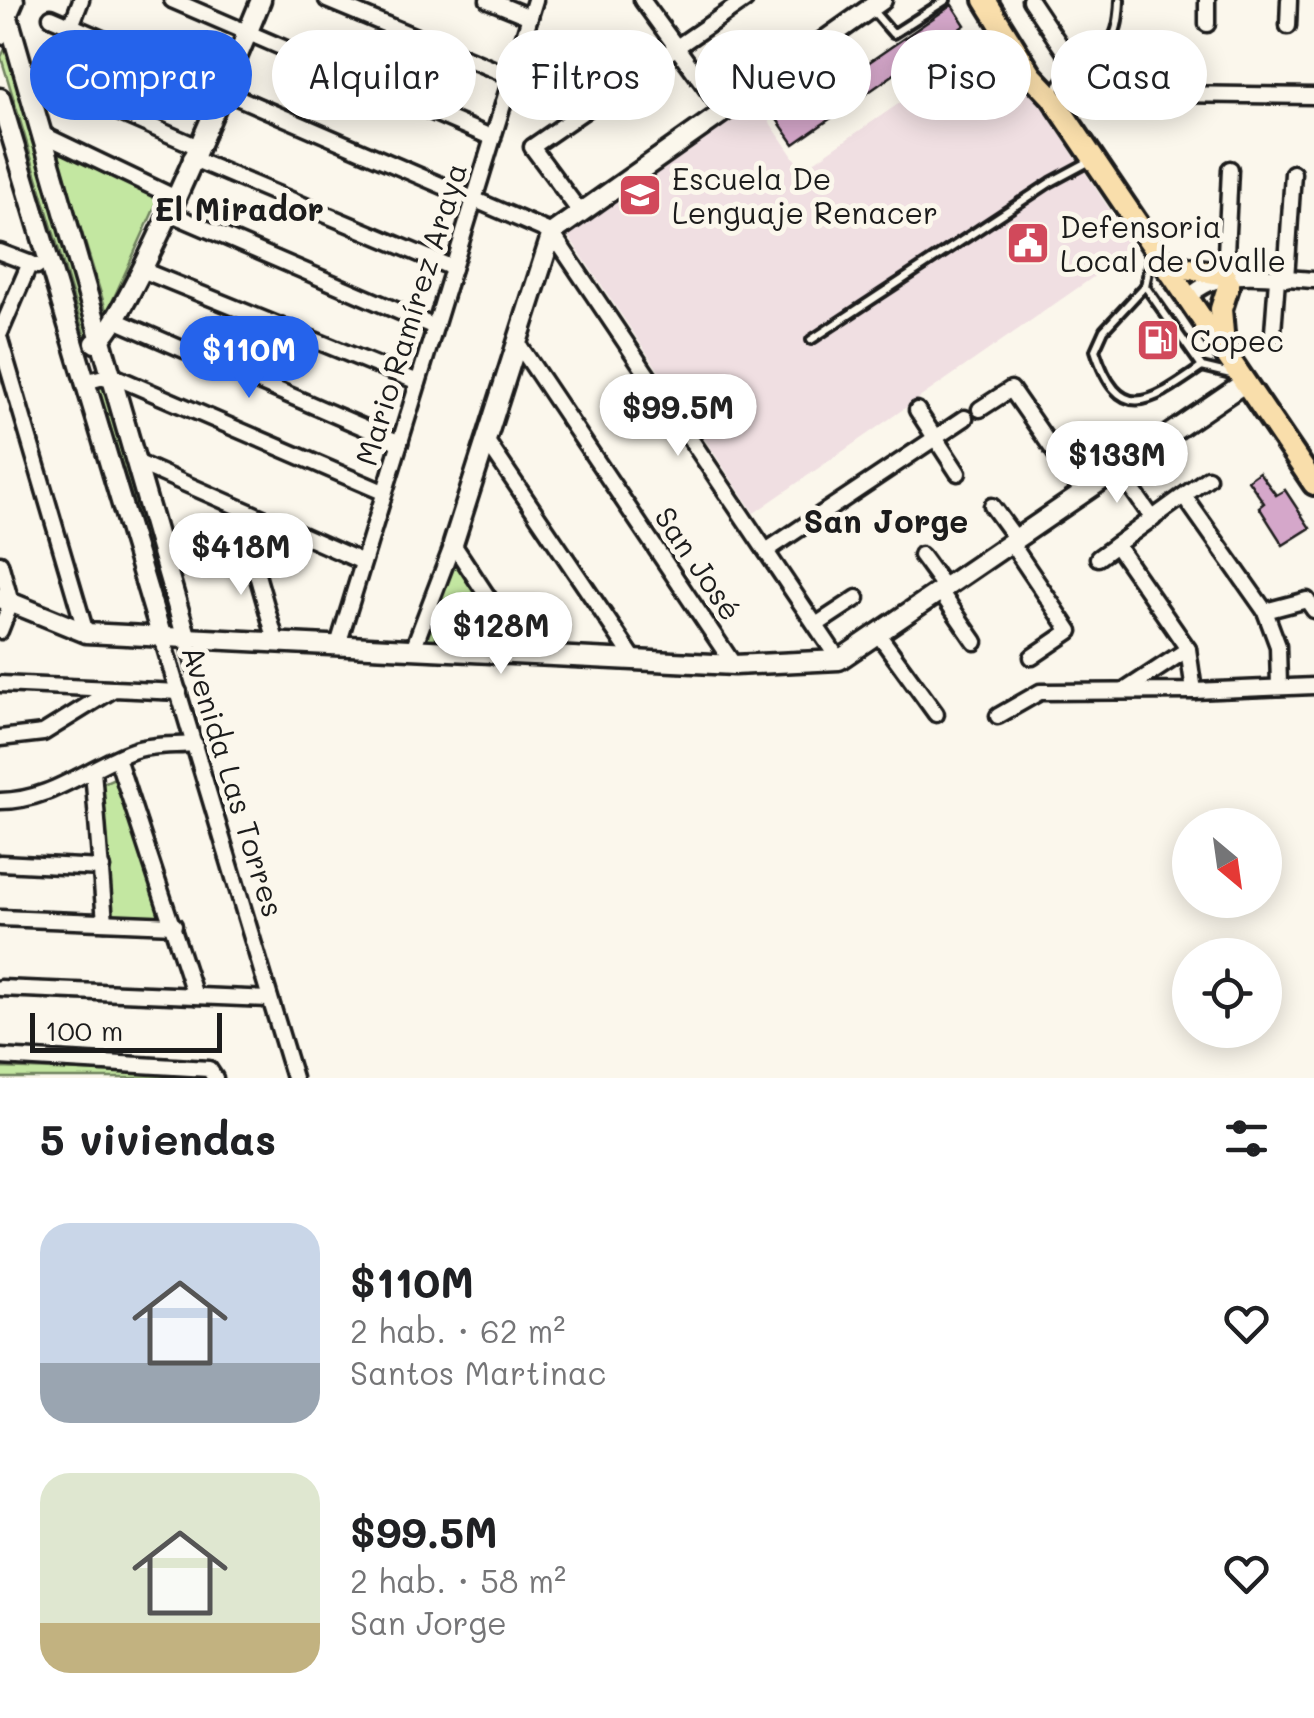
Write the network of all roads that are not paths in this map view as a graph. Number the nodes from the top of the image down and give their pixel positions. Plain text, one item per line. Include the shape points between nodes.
1 (81, 0) edge
2 (172, 0) edge
3 (261, 0) edge
4 (327, 0) edge
5 (488, 0) edge
6 (536, 0) edge
7 (642, 0) edge
8 (745, 0) edge
9 (946, 0) edge
10 (985, 0) edge
11 (998, 0) edge
12 (1030, 0) edge
13 (1120, 0) edge
14 (1207, 0) edge
15 (1289, 0) edge
16 (877, 4) edge
17 (9, 6) edge
18 (530, 17) junction
19 (51, 18) dead end
20 (1207, 24) dead end
21 (71, 26) junction
22 (1288, 26) dead end
23 (80, 30) edge
24 (241, 30) edge
25 (249, 30) edge
26 (526, 30) edge
27 (839, 30) edge
28 (1114, 30) edge
29 (1051, 32) edge
30 (252, 35) edge
31 (0, 37) edge
32 (677, 48) junction
33 (496, 70) edge
34 (24, 71) junction
35 (695, 73) edge
36 (1050, 94) junction
37 (1207, 95) edge
38 (1314, 96) edge
39 (0, 98) edge
40 (252, 106) edge
41 (208, 120) edge
42 (499, 120) edge
43 (709, 120) edge
44 (42, 134) junction
45 (493, 138) junction
46 (194, 152) junction
47 (1094, 158) junction
48 (1230, 170) dead end
49 (1293, 173) dead end
50 (473, 201) junction
51 (171, 204) junction
52 (580, 212) junction
53 (552, 233) junction
54 (1154, 246) junction
55 (0, 252) edge
56 (30, 263) junction
57 (1167, 265) junction
58 (453, 268) junction
59 (142, 270) junction
60 (52, 272) junction
61 (1230, 279) junction
62 (1281, 279) junction
63 (1314, 280) edge
64 (1145, 286) junction
65 (1190, 299) junction
66 (115, 320) junction
67 (435, 327) junction
68 (1274, 332) dead end
69 (0, 337) edge
70 (811, 340) dead end
71 (102, 341) junction
72 (517, 342) junction
73 (76, 349) junction
74 (1226, 356) junction
75 (1202, 367) junction
76 (111, 374) junction
77 (1242, 380) junction
78 (85, 382) junction
79 (418, 382) junction
80 (917, 410) dead end
81 (980, 410) dead end
82 (964, 418) dead end
83 (934, 438) junction
84 (486, 440) junction
85 (400, 443) junction
86 (136, 462) junction
87 (1118, 469) junction
88 (958, 473) dead end
89 (1208, 478) dead end
90 (1314, 484) edge
91 (384, 492) junction
92 (1084, 493) junction
93 (1184, 496) junction
94 (992, 506) dead end
95 (1153, 518) junction
96 (1013, 541) junction
97 (248, 542) dead end
98 (453, 544) junction
99 (1116, 545) junction
100 (766, 551) junction
101 (922, 555) dead end
102 (1098, 558) dead end
103 (363, 562) junction
104 (0, 563) edge
105 (942, 590) junction
106 (857, 598) dead end
107 (6, 601) edge
108 (1314, 610) edge
109 (1265, 611) junction
110 (816, 625) junction
111 (0, 630) edge
112 (86, 633) junction
113 (878, 634) junction
114 (162, 638) junction
115 (187, 639) junction
116 (276, 642) junction
117 (975, 642) dead end
118 (338, 645) junction
119 (413, 649) junction
120 (1188, 649) junction
121 (526, 655) junction
122 (1032, 657) dead end
123 (634, 659) junction
124 (840, 660) junction
125 (734, 665) junction
126 (195, 668) dead end
127 (0, 684) edge
128 (1314, 686) edge
129 (1279, 687) junction
130 (114, 688) junction
131 (179, 692) junction
132 (1124, 692) junction
133 (1194, 692) junction
134 (936, 714) dead end
135 (998, 716) dead end
136 (0, 738) edge
137 (195, 744) junction
138 (117, 758) junction
139 (92, 770) junction
140 (0, 801) edge
141 (0, 863) edge
142 (102, 868) junction
143 (0, 918) edge
144 (106, 922) junction
145 (174, 925) junction
146 (0, 988) edge
147 (195, 996) junction
148 (270, 999) junction
149 (0, 1057) edge
150 (215, 1078) edge
151 (294, 1078) edge

1 - 21 street
2 - 24 street
3 - 25 street
4 - 33 street
5 - 18 street
6 - 18 street, Mario Ramírez Araya
7 - 32 street
8 - 32 street
9 - 16 lane via 893,34
10 - 36 main road
11 - 36 main road
12 - 29 street
13 - 28 lane
14 - 20 street
15 - 22 street
16 - 27 street
17 - 31 street
17 - 34 street, Avenida Las Torres
18 - 26 street, Mario Ramírez Araya
19 - 21 street
21 - 23 street
30 - 45 street
32 - 35 street
32 - 52 street via 532,147
34 - 44 street, Avenida Las Torres
34 - 46 street
36 - 47 main road
37 - 38 street
39 - 60 street, Avenida Las Torres
40 - 50 street
41 - 46 street
42 - 45 street, Mario Ramírez Araya
43 - 52 street
44 - 51 street
44 - 71 street, Avenida Las Torres
45 - 50 street, Mario Ramírez Araya
46 - 51 street
46 - 58 street
47 - 54 main road
47 - 70 lane
48 - 61 street
49 - 62 street
50 - 53 street
50 - 58 street, Mario Ramírez Araya
51 - 59 street
51 - 67 street
52 - 53 street
53 - 72 street
53 - 100 street
54 - 57 main road
54 - 64 lane
55 - 56 street
56 - 60 street
56 - 69 street
57 - 61 main road
57 - 65 main road
58 - 67 street, Mario Ramírez Araya
59 - 66 street
59 - 79 street
60 - 73 street, Avenida Las Torres
61 - 62 street
61 - 65 street via 1207,281
61 - 74 main road via 1220,321
62 - 63 street
62 - 68 street
64 - 75 lane
64 - 75 lane via 1104,330 1095,350 1118,393 1130,402 1147,401
65 - 74 main road
66 - 71 street
66 - 85 street
67 - 79 street, Mario Ramírez Araya
69 - 112 street
71 - 73 street
71 - 76 street, Avenida Las Torres
72 - 84 street
72 - 125 street, San José
73 - 78 street, Avenida Las Torres
74 - 77 main road
75 - 77 lane
76 - 78 street
76 - 86 street, Avenida Las Torres
76 - 91 street
77 - 87 street
77 - 90 main road
78 - 114 street, Avenida Las Torres
79 - 85 street, Mario Ramírez Araya
80 - 83 street
81 - 92 street via 1011,390
82 - 83 street
83 - 88 street
83 - 100 street
84 - 98 street
84 - 123 street
85 - 91 street, Mario Ramírez Araya
86 - 103 street
86 - 115 street, Avenida Las Torres
87 - 92 street
87 - 95 street
89 - 93 street
91 - 103 street, Mario Ramírez Araya
92 - 96 street
93 - 95 street
93 - 109 street
94 - 96 street
95 - 99 street
96 - 105 street
96 - 122 street via 1070,631
97 - 116 street
98 - 119 street
98 - 121 street
99 - 102 street
99 - 120 street
100 - 110 street
101 - 105 street
103 - 118 street, Mario Ramírez Araya
104 - 107 street
105 - 113 street
105 - 117 street
106 - 110 street
107 - 111 street
107 - 112 street
108 - 109 street via 1307,600
109 - 129 street via 1278,646
110 - 124 street
112 - 114 street
113 - 124 street
113 - 134 street
114 - 115 street
114 - 131 street, Avenida Las Torres
115 - 116 street
115 - 126 street, Avenida Las Torres
116 - 118 street
118 - 119 street
119 - 121 street
120 - 132 street
120 - 133 street
121 - 123 street
123 - 125 street
124 - 125 street
127 - 130 street
128 - 129 street
129 - 133 street
130 - 131 street
130 - 136 street via 43,734
131 - 137 street, Avenida Las Torres
132 - 133 street
132 - 135 street via 1040,692
137 - 138 street via 138,749
137 - 148 street, Avenida Las Torres
138 - 139 street
138 - 145 street
139 - 140 street via 48,792
139 - 142 street
141 - 142 street
142 - 144 street
143 - 144 street
144 - 145 street
145 - 147 street
146 - 147 street
147 - 148 street
148 - 151 street, Avenida Las Torres
149 - 150 street via 209,1069

